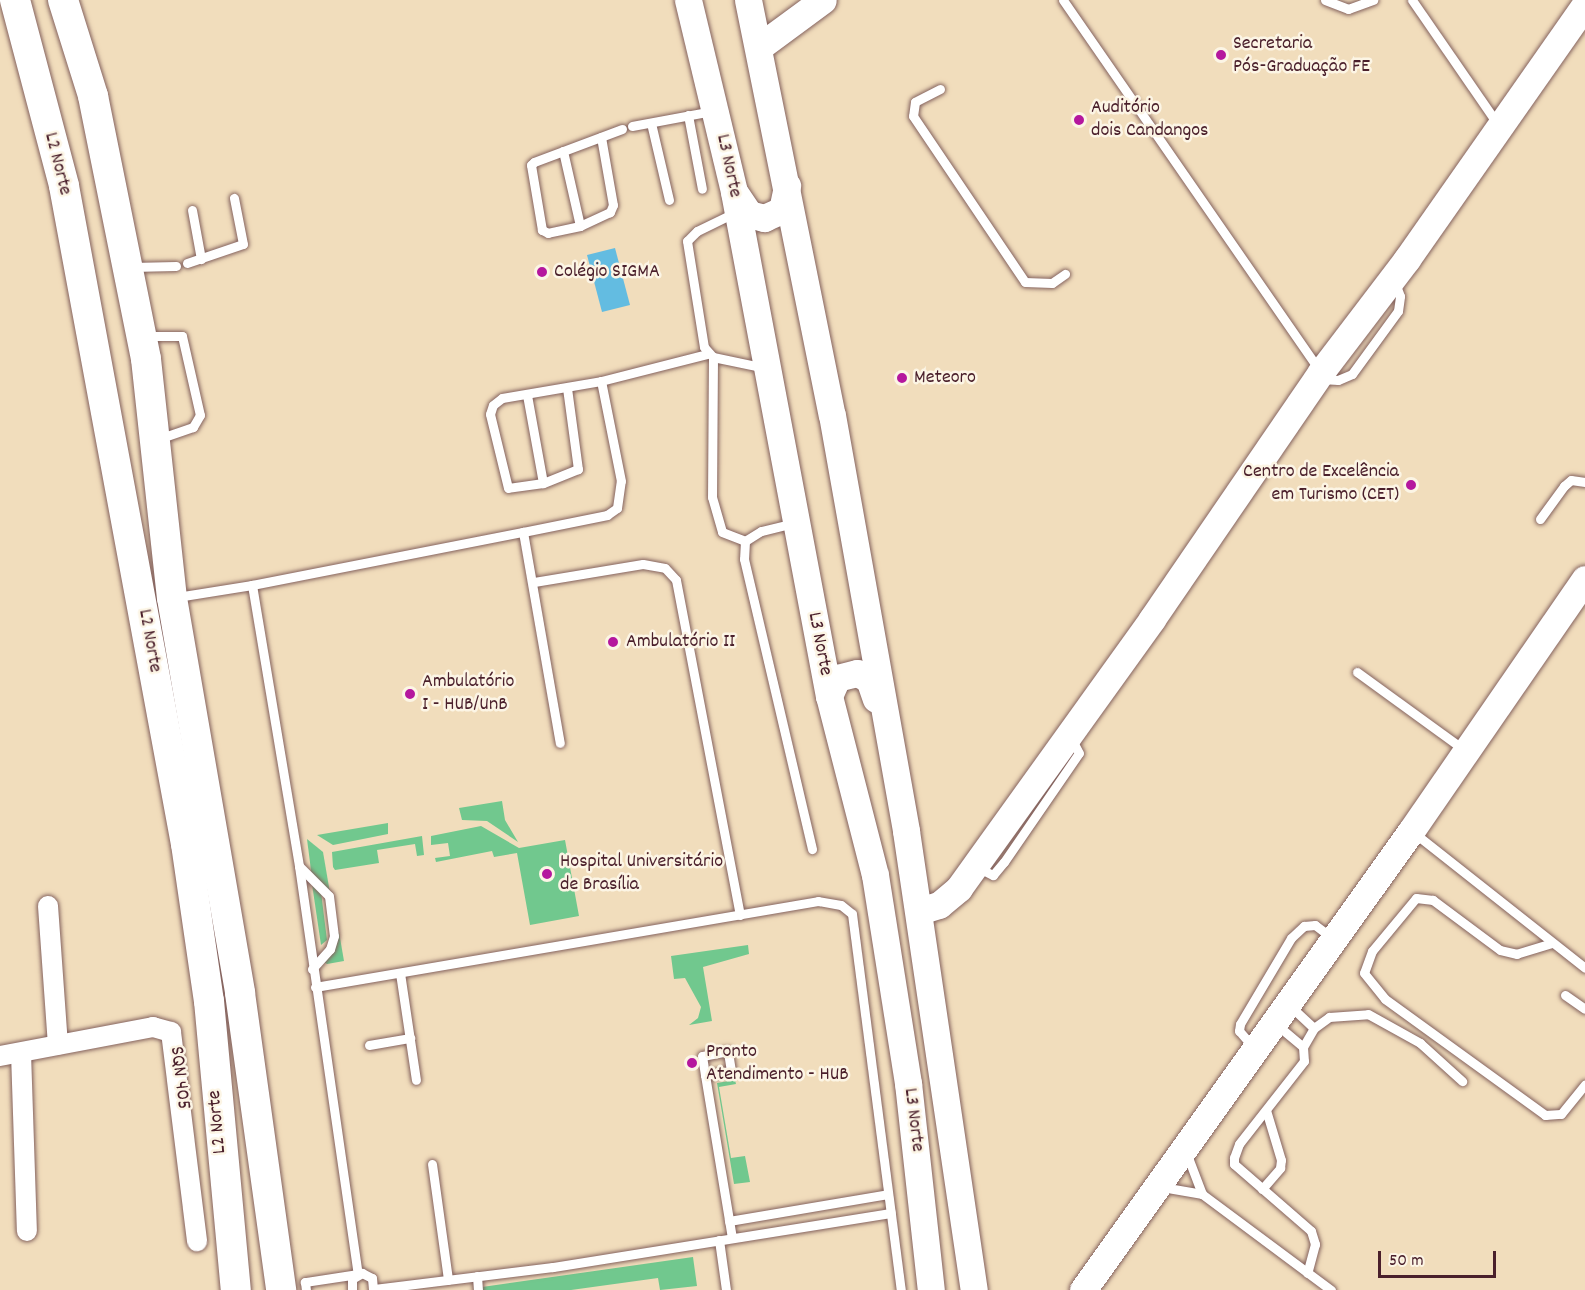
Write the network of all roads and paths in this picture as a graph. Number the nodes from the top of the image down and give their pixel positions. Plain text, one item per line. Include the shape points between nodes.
1 (15, 0) edge
2 (63, 0) edge
3 (688, 0) edge
4 (748, 0) edge
5 (823, 0) edge
6 (1064, 0) edge
7 (1325, 0) edge
8 (1373, 0) edge
9 (1412, 0) edge
10 (1585, 5) edge
11 (759, 47) junction
12 (940, 89) dead end
13 (716, 110) junction
14 (687, 115) junction
15 (651, 123) junction
16 (1499, 125) junction
17 (632, 126) dead end
18 (622, 129) dead end
19 (601, 137) junction
20 (563, 151) junction
21 (109, 176) junction
22 (64, 186) junction
23 (787, 186) junction
24 (702, 189) dead end
25 (234, 198) dead end
26 (669, 200) dead end
27 (736, 201) junction
28 (192, 210) dead end
29 (580, 226) junction
30 (121, 230) junction
31 (74, 240) junction
32 (201, 259) junction
33 (187, 263) dead end
34 (176, 266) dead end
35 (128, 267) junction
36 (1065, 274) dead end
37 (140, 337) junction
38 (710, 355) junction
39 (767, 368) junction
40 (1318, 375) junction
41 (601, 381) junction
42 (567, 388) junction
43 (527, 395) junction
44 (154, 440) junction
45 (1585, 482) edge
46 (543, 483) junction
47 (1540, 519) dead end
48 (796, 522) junction
49 (523, 532) junction
50 (745, 541) junction
51 (1585, 579) edge
52 (534, 582) junction
53 (252, 585) junction
54 (172, 598) junction
55 (1357, 672) dead end
56 (829, 696) junction
57 (885, 726) junction
58 (560, 743) dead end
59 (1465, 751) junction
60 (1412, 831) junction
61 (812, 849) dead end
62 (299, 866) junction
63 (48, 906) dead end
64 (919, 911) junction
65 (740, 915) junction
66 (1332, 939) junction
67 (1552, 943) junction
68 (1585, 968) edge
69 (312, 969) junction
70 (400, 972) junction
71 (315, 987) junction
72 (1565, 995) dead end
73 (1585, 1009) edge
74 (1279, 1012) junction
75 (1314, 1028) junction
76 (410, 1038) junction
77 (58, 1045) junction
78 (369, 1045) dead end
79 (1303, 1047) junction
80 (1254, 1048) junction
81 (21, 1053) junction
82 (0, 1056) edge
83 (705, 1075) dead end
84 (416, 1080) dead end
85 (1462, 1081) dead end
86 (1585, 1084) edge
87 (1266, 1110) junction
88 (1184, 1147) junction
89 (432, 1164) dead end
90 (1157, 1186) junction
91 (1262, 1189) junction
92 (888, 1194) junction
93 (1202, 1194) junction
94 (272, 1209) junction
95 (891, 1213) junction
96 (226, 1216) junction
97 (729, 1221) junction
98 (27, 1231) dead end
99 (732, 1238) junction
100 (719, 1240) junction
101 (197, 1241) dead end
102 (1307, 1273) junction
103 (358, 1274) junction
104 (477, 1276) junction
105 (448, 1280) junction
106 (373, 1289) edge
107 (236, 1290) edge
108 (281, 1290) edge
109 (306, 1290) edge
110 (352, 1290) edge
111 (478, 1290) edge
112 (726, 1290) edge
113 (901, 1290) edge
114 (931, 1290) edge
115 (974, 1290) edge
116 (1083, 1290) edge
117 (1331, 1290) edge

1 - 22 main road, L2 Norte
2 - 21 main road, L2 Norte via 93,96
3 - 13 main road, L3 Norte
4 - 11 main road, L3 Norte
5 - 11 main road
6 - 40 lane
7 - 8 lane via 1348,9
9 - 16 lane
10 - 16 main road
11 - 23 main road, L3 Norte
12 - 36 lane via 915,102 914,116 1025,282 1052,283
13 - 14 lane
13 - 27 main road, L3 Norte
14 - 15 lane
14 - 24 lane
15 - 17 lane
15 - 26 lane
16 - 40 main road via 1392,279
18 - 19 lane
19 - 20 lane
19 - 29 lane via 613,205 605,218
20 - 29 lane
20 - 29 lane via 531,165 539,224 548,233
21 - 22 main road via 102,193 95,195 82,197
21 - 30 main road, L2 Norte
22 - 31 main road, L2 Norte
23 - 27 main road via 782,210 764,218 749,214
23 - 57 main road, L3 Norte via 832,415
25 - 32 lane via 243,244
27 - 38 lane via 687,241
27 - 39 main road, L3 Norte
28 - 32 lane
30 - 31 main road via 98,220 80,229
30 - 35 main road, L2 Norte
31 - 96 main road, L2 Norte via 186,844 209,1001
32 - 33 lane
34 - 35 lane
35 - 37 main road, L2 Norte
37 - 44 main road, L2 Norte
37 - 44 lane via 182,336 200,415 193,427
38 - 39 lane
38 - 41 lane
38 - 50 lane via 712,497 722,532
39 - 48 main road, L3 Norte
40 - 64 main road via 959,888 939,905
41 - 42 lane
41 - 49 lane via 621,481 617,508 607,514
42 - 43 lane
42 - 46 lane via 578,469
43 - 46 lane
43 - 46 lane via 502,398 490,414 508,488
44 - 54 main road, L2 Norte
45 - 47 lane via 1571,480
48 - 50 lane via 761,531
48 - 56 main road, L3 Norte
49 - 52 lane
49 - 53 lane
50 - 61 lane via 744,559
51 - 59 main road
52 - 58 lane
52 - 65 lane via 643,564 665,568 676,580
53 - 54 lane
53 - 62 lane
54 - 94 main road, L2 Norte via 240,993
55 - 59 lane
56 - 57 main road via 837,678 863,674 869,679
56 - 114 main road, L3 Norte via 867,839 883,919 910,1094
57 - 64 main road, L3 Norte
59 - 60 main road
60 - 66 main road
60 - 67 lane
62 - 69 lane
62 - 69 lane via 328,896 334,936 330,949
63 - 77 street
64 - 115 main road, L3 Norte
65 - 70 lane
65 - 92 lane via 818,902 841,905 852,914
66 - 74 main road
66 - 80 lane via 1316,926 1304,927 1292,938 1240,1024 1239,1031
67 - 68 lane
67 - 86 lane via 1517,954 1500,950 1433,900 1416,898 1372,951 1364,973 1366,981 1385,999 1545,1115 1560,1114
69 - 71 lane
70 - 71 lane
70 - 76 lane
71 - 103 lane
72 - 73 lane
74 - 75 lane
74 - 79 lane
74 - 80 main road
75 - 79 lane
75 - 85 lane via 1329,1017 1368,1014 1420,1043
76 - 78 lane
76 - 84 lane
77 - 81 street, SQN 405
77 - 101 street, SQN 405 via 153,1027 171,1032
79 - 87 lane via 1304,1061
80 - 88 main road
81 - 82 street, SQN 405
81 - 98 street
83 - 97 lane
87 - 91 lane via 1281,1160 1280,1168
87 - 91 lane via 1239,1144 1234,1158 1234,1164
88 - 90 main road
88 - 93 lane
89 - 105 lane
90 - 93 lane
90 - 116 main road
91 - 102 lane via 1302,1221 1314,1238
92 - 95 lane
92 - 97 lane
93 - 102 lane
94 - 96 main road via 257,1201 239,1203
94 - 108 main road, L2 Norte
95 - 99 lane
95 - 113 lane
96 - 107 main road, L2 Norte
97 - 99 lane
99 - 100 lane
100 - 104 lane
100 - 112 lane
102 - 117 lane
103 - 106 lane via 370,1275
103 - 109 lane via 305,1282
103 - 110 lane via 352,1279
104 - 105 lane
104 - 111 lane
105 - 106 lane

